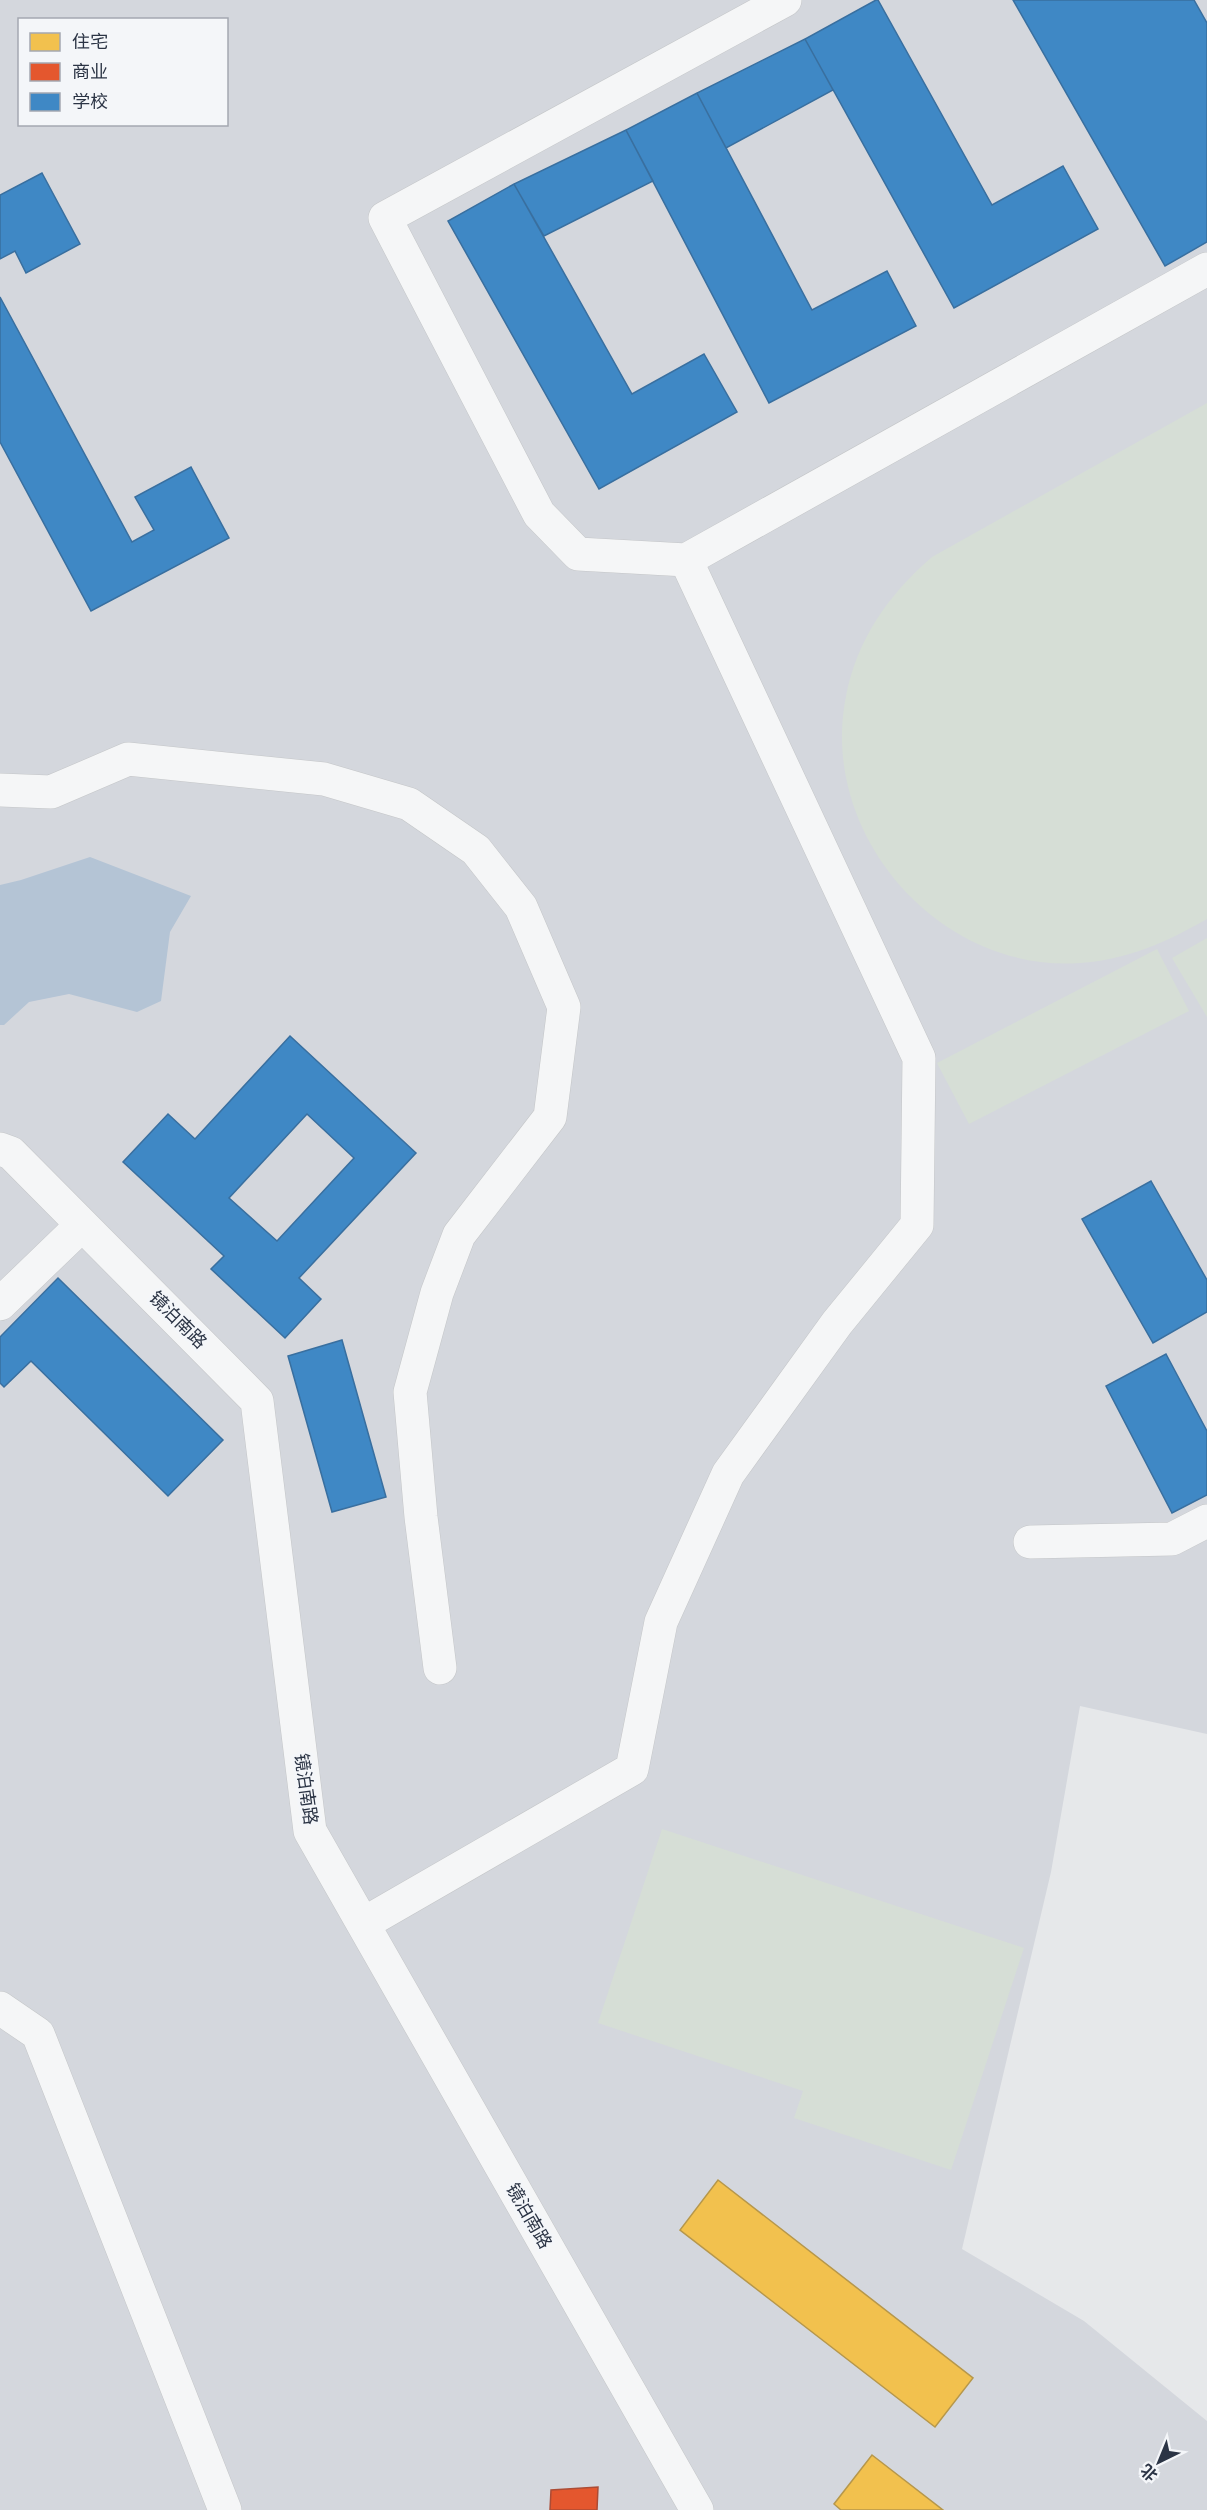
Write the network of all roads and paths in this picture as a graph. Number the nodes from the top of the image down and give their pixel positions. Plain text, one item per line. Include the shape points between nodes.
1 (785, 0) edge
2 (1207, 269) edge
3 (686, 560) junction
4 (0, 790) edge
5 (0, 1149) edge
6 (82, 1225) junction
7 (0, 1304) edge
8 (1207, 1521) edge
9 (1030, 1542) dead end
10 (440, 1668) dead end
11 (363, 1924) junction
12 (0, 2008) edge
13 (225, 2510) edge
14 (697, 2510) edge

1 - 3 street via 385,218 539,514 578,554
2 - 3 street
3 - 11 street via 919,1058 917,1225 837,1323 728,1474 661,1622 632,1769
4 - 10 street via 51,792 128,759 324,779 409,804 476,850 521,907 564,1007 550,1117 459,1235 436,1293 410,1392
5 - 6 street, 镜泊南路 via 11,1153
6 - 7 street
6 - 11 street, 镜泊南路 via 257,1401 310,1831
8 - 9 street via 1172,1539
11 - 14 street, 镜泊南路
12 - 13 street via 38,2034

